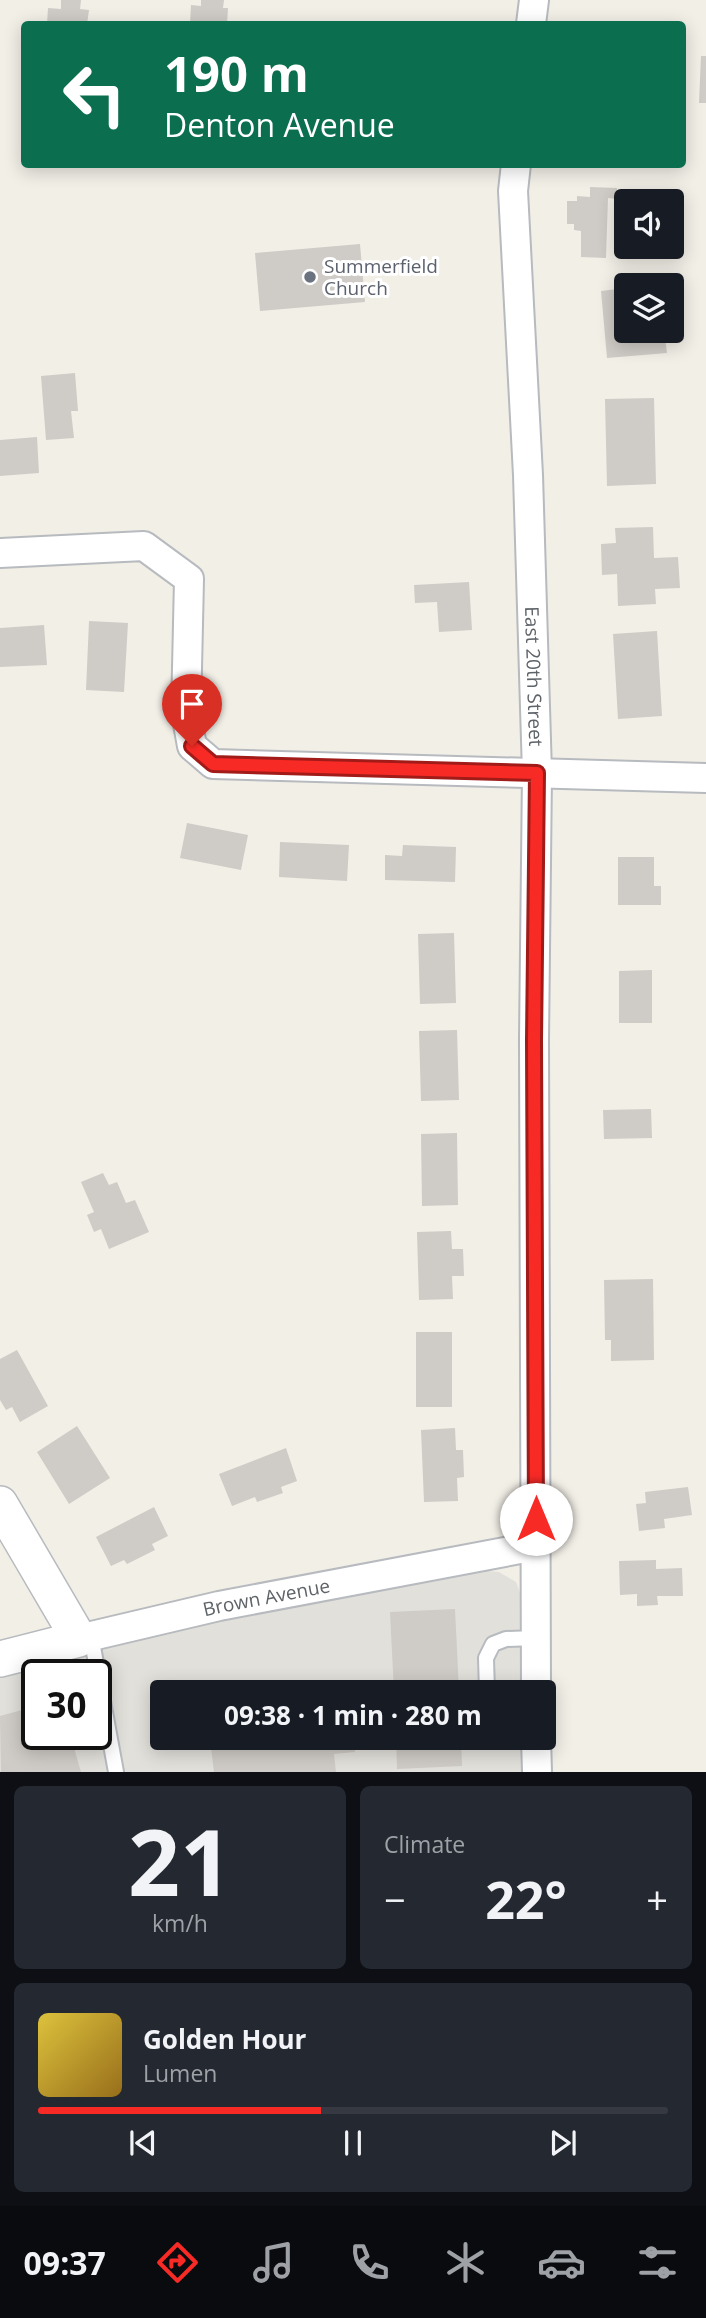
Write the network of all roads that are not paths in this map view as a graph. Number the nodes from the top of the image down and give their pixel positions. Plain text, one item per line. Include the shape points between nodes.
1 (534, 0) edge
2 (531, 21) edge
3 (516, 168) edge
4 (0, 553) edge
5 (537, 773) junction
6 (706, 778) edge
7 (0, 1504) edge
8 (536, 1546) junction
9 (85, 1637) junction
10 (536, 1638) junction
11 (0, 1659) edge
12 (487, 1680) edge
13 (536, 1680) edge
14 (537, 1750) edge
15 (117, 1772) edge
16 (530, 1772) edge
17 (537, 1772) edge

1 - 2 street
3 - 5 street, East 20th Street
4 - 5 street via 144,546 189,579 186,713 192,746 213,764
5 - 6 street
5 - 8 street, East 20th Street
7 - 9 street
8 - 9 street, Brown Avenue via 219,1606
8 - 10 street, East 20th Street
9 - 11 street, Brown Avenue
9 - 15 lane
10 - 12 lane via 493,1644 486,1658
10 - 13 street, East 20th Street
14 - 17 street
16 - 17 lane

